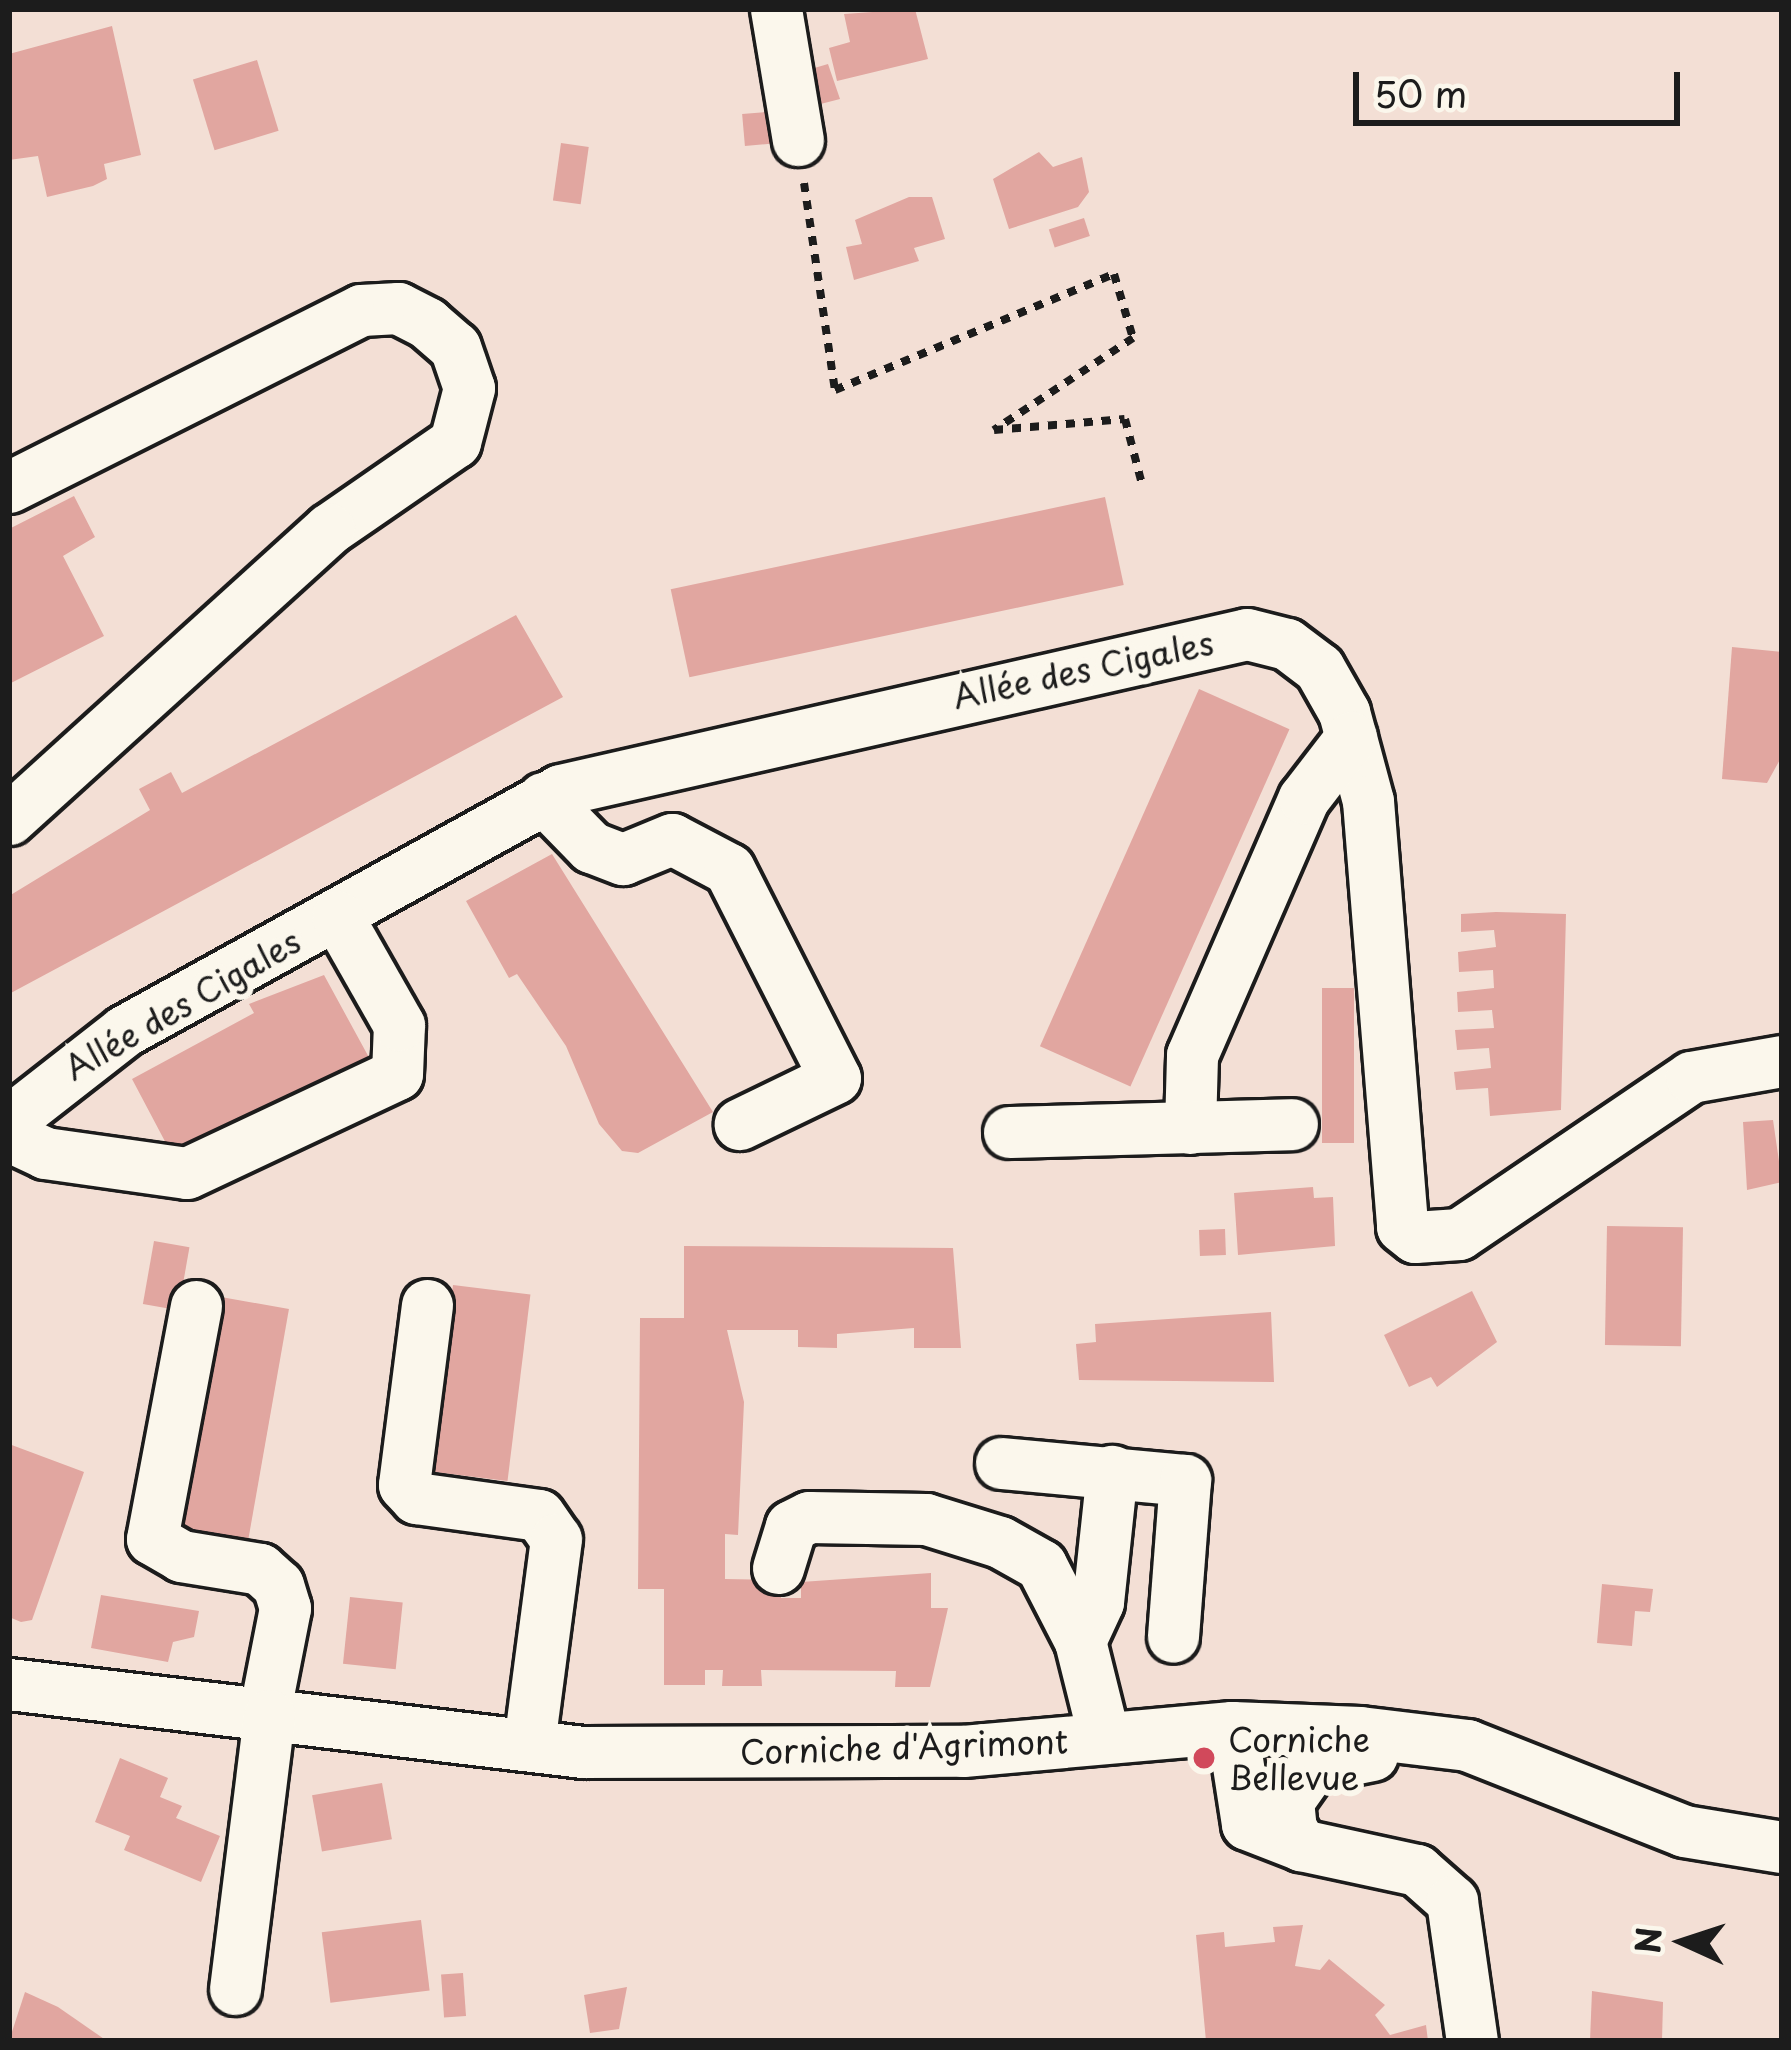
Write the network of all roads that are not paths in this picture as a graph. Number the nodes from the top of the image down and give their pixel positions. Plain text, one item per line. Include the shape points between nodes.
1 (776, 9) edge
2 (798, 140) road end
3 (9, 487) edge
4 (1351, 737) junction
5 (555, 810) junction
6 (9, 819) edge
7 (337, 916) junction
8 (1782, 1061) edge
9 (9, 1120) edge
10 (740, 1124) dead end
11 (1292, 1124) dead end
12 (1190, 1128) junction
13 (1009, 1132) dead end
14 (9, 1136) edge
15 (427, 1305) dead end
16 (196, 1306) dead end
17 (1001, 1463) dead end
18 (1112, 1471) junction
19 (778, 1568) dead end
20 (1173, 1636) dead end
21 (1080, 1641) junction
22 (9, 1684) edge
23 (267, 1715) junction
24 (1232, 1727) junction
25 (1104, 1737) junction
26 (529, 1744) junction
27 (1467, 1745) junction
28 (1301, 1845) junction
29 (1782, 1846) edge
30 (236, 1990) dead end
31 (1472, 2041) edge

1 - 2 street
3 - 6 street via 361,310 398,308 428,323 455,347 469,388 455,442 329,529
4 - 5 street, Allée des Cigales via 1319,668 1287,644 1247,634 652,760
4 - 8 street, Allée des Cigales via 1383,895 1396,1201 1415,1237 1459,1234 1691,1077
4 - 12 street via 1304,797 1192,1055
5 - 7 street, Allée des Cigales
5 - 10 street via 622,859 672,839 729,869 835,1078
7 - 9 street, Allée des Cigales via 124,1031
7 - 14 street via 400,1024 397,1074 220,1167 187,1173 45,1153
11 - 12 street
12 - 13 street
15 - 26 street via 404,1485 416,1498 539,1515 556,1539
16 - 23 street via 152,1539 181,1556 260,1569 278,1585 285,1608
17 - 18 street
18 - 20 street via 1185,1480
18 - 21 street via 1098,1602
19 - 21 street via 791,1526 809,1517 926,1519 1041,1565
21 - 25 street
22 - 23 street, Corniche d'Agrimont
23 - 26 street, Corniche d'Agrimont
23 - 30 street
24 - 25 street, Corniche d'Agrimont
24 - 27 street, Corniche d'Agrimont
24 - 28 street via 1247,1824
25 - 26 street, Corniche d'Agrimont via 919,1751
27 - 28 street via 1312,1767 1288,1801
27 - 29 street, Corniche d'Agrimont via 1684,1831
28 - 31 street via 1417,1870 1452,1901

